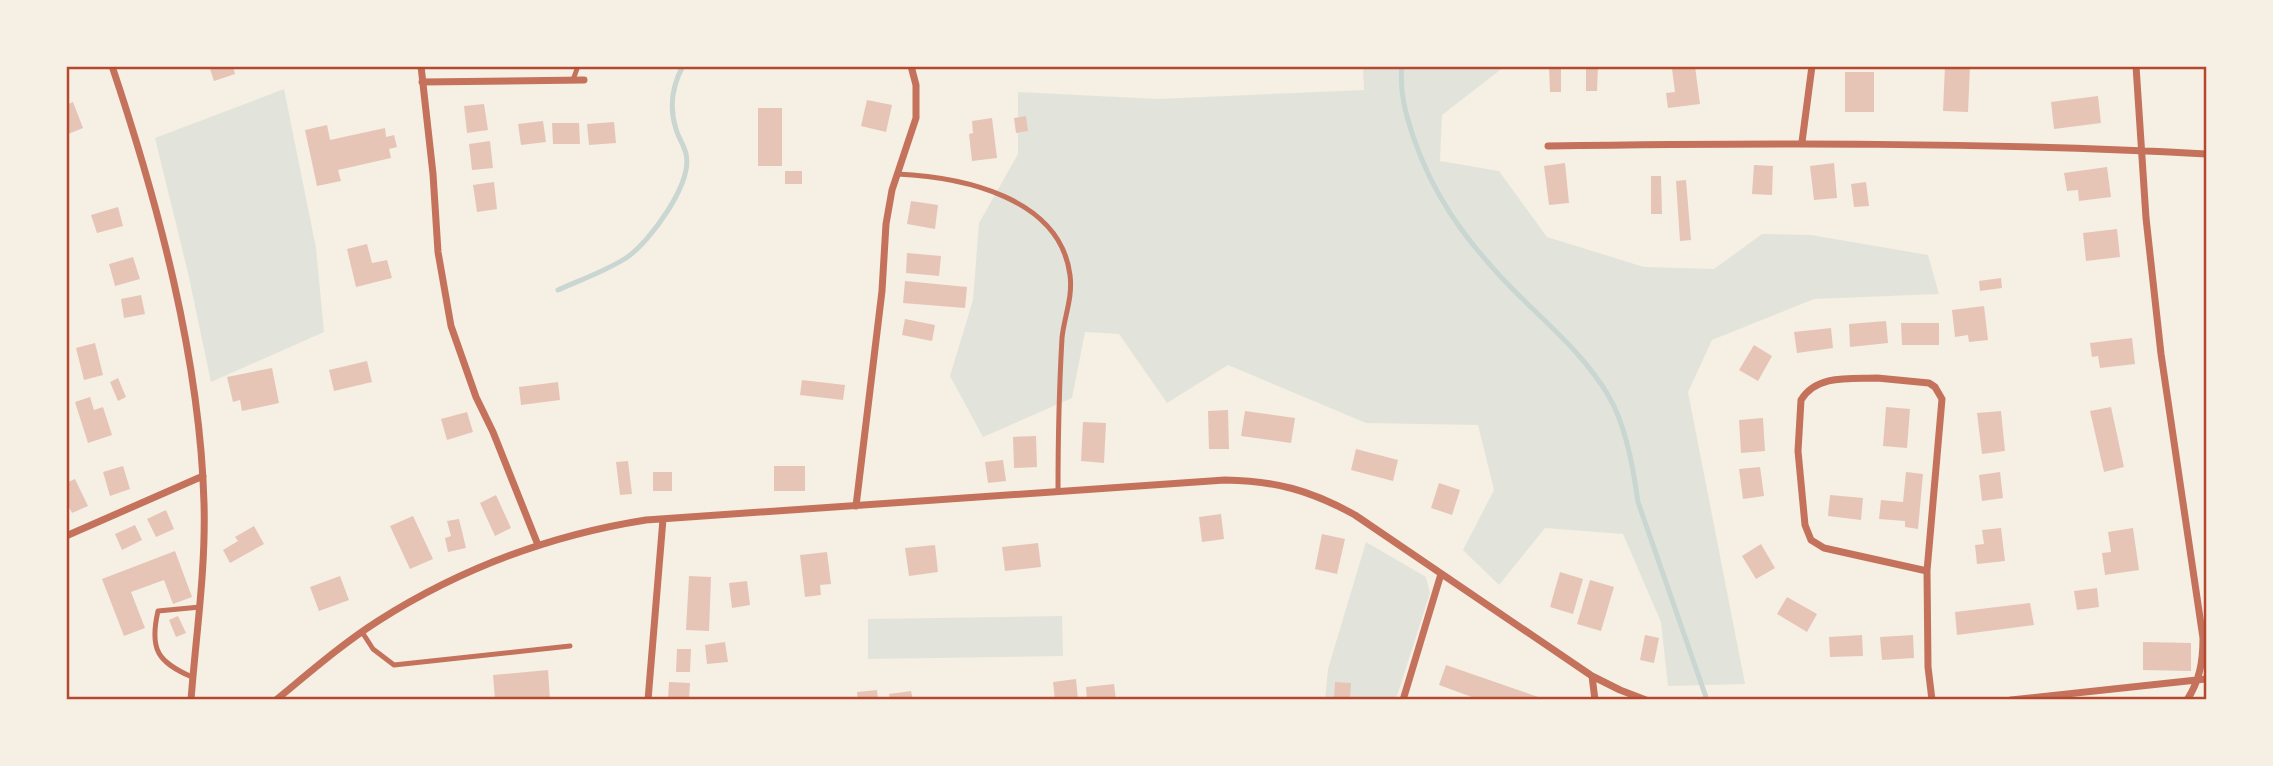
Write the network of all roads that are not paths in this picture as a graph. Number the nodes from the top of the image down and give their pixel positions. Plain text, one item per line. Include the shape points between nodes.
1 (112, 66) edge
2 (421, 66) edge
3 (578, 66) edge
4 (911, 66) edge
5 (1812, 66) edge
6 (2136, 66) edge
7 (573, 80) junction
8 (584, 80) dead end
9 (422, 82) junction
10 (1802, 142) junction
11 (1548, 146) dead end
12 (2141, 150) junction
13 (2207, 154) edge
14 (897, 174) junction
15 (203, 476) junction
16 (1058, 492) junction
17 (856, 506) junction
18 (663, 519) junction
19 (66, 536) edge
20 (538, 545) junction
21 (1927, 571) junction
22 (1441, 574) junction
23 (200, 607) junction
24 (362, 632) junction
25 (570, 646) dead end
26 (1592, 676) junction
27 (192, 677) junction
28 (2207, 679) edge
29 (2198, 680) junction
30 (191, 699) edge
31 (276, 699) edge
32 (648, 699) edge
33 (1403, 699) edge
34 (1595, 699) edge
35 (1646, 699) edge
36 (1932, 699) edge
37 (2011, 699) edge
38 (2187, 699) edge

1 - 15 street via 171,276 190,366
2 - 9 street
3 - 7 lane
4 - 14 street via 916,118
5 - 10 street
6 - 12 street
7 - 8 street
7 - 9 street
9 - 20 street via 438,252 451,326 471,386
10 - 11 street
10 - 12 street
12 - 13 street
12 - 29 street via 2161,354 2203,638
14 - 16 lane via 951,180 993,192 1038,217 1060,244 1071,287 1062,334
14 - 17 street via 886,224
15 - 19 street
15 - 23 street
16 - 17 street
16 - 22 street via 1225,480 1293,487 1355,516
17 - 18 street
18 - 20 street
18 - 32 street
20 - 24 street via 428,591
21 - 21 street via 1940,392 1929,383 1877,378 1826,381 1811,387 1801,400 1798,451 1807,533 1824,548
21 - 36 street
22 - 26 street
22 - 33 street
23 - 27 street
23 - 27 lane via 158,611 154,629 158,654 169,667
24 - 25 lane via 373,649 394,665
24 - 31 street
26 - 34 street
26 - 35 street
27 - 30 street
28 - 29 street
29 - 37 street
29 - 38 street

